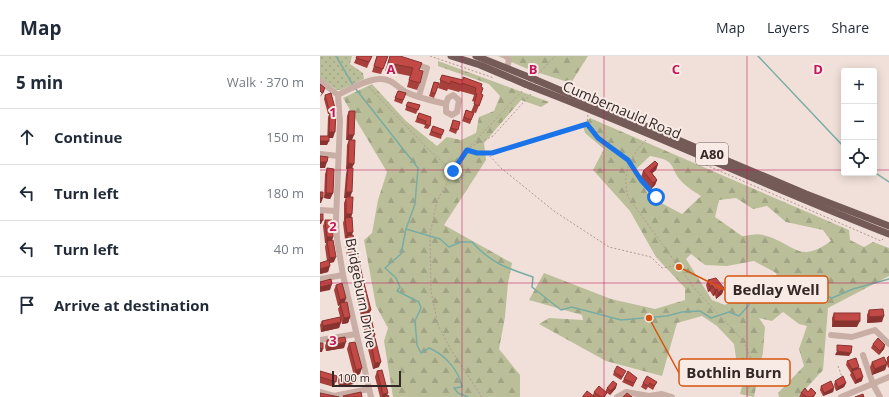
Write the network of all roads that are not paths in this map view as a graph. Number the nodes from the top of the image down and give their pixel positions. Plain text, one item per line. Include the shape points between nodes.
1 (451, 56) edge
2 (506, 56) edge
3 (481, 57) edge
4 (404, 61) edge
5 (507, 68) junction
6 (320, 81) edge
7 (530, 84) junction
8 (338, 95) junction
9 (419, 96) junction
10 (446, 104) dead end
11 (320, 154) edge
12 (338, 156) junction
13 (320, 210) edge
14 (336, 211) junction
15 (889, 226) edge
16 (888, 236) edge
17 (343, 275) junction
18 (320, 279) edge
19 (356, 334) junction
20 (831, 335) dead end
21 (320, 340) edge
22 (889, 344) edge
23 (863, 355) dead end
24 (889, 377) edge
25 (873, 384) junction
26 (369, 389) junction
27 (320, 392) edge
28 (371, 397) edge
29 (617, 397) edge
30 (672, 397) edge
31 (841, 397) edge
32 (880, 397) edge

1 - 7 main road, Cumbernauld Road / A80
2 - 5 street via 509,60
3 - 5 main road, Cumbernauld Road / A80
4 - 9 street via 427,68
5 - 7 main road, Cumbernauld Road / A80
6 - 8 street
7 - 15 main road, Cumbernauld Road / A80
7 - 16 main road, Cumbernauld Road / A80
8 - 9 street via 363,84 384,79 406,92
8 - 12 street, Bridgeburn Drive
9 - 10 street
11 - 12 street
12 - 14 street, Bridgeburn Drive
13 - 14 street
14 - 17 street, Bridgeburn Drive via 337,239
17 - 18 street
17 - 19 street, Bridgeburn Drive
19 - 21 street
19 - 26 street, Bridgeburn Drive
20 - 22 street via 852,337 875,330
23 - 25 street
24 - 25 street
25 - 31 street
25 - 32 street
26 - 27 street via 334,396
26 - 28 street, Bridgeburn Drive
29 - 30 street via 626,392

